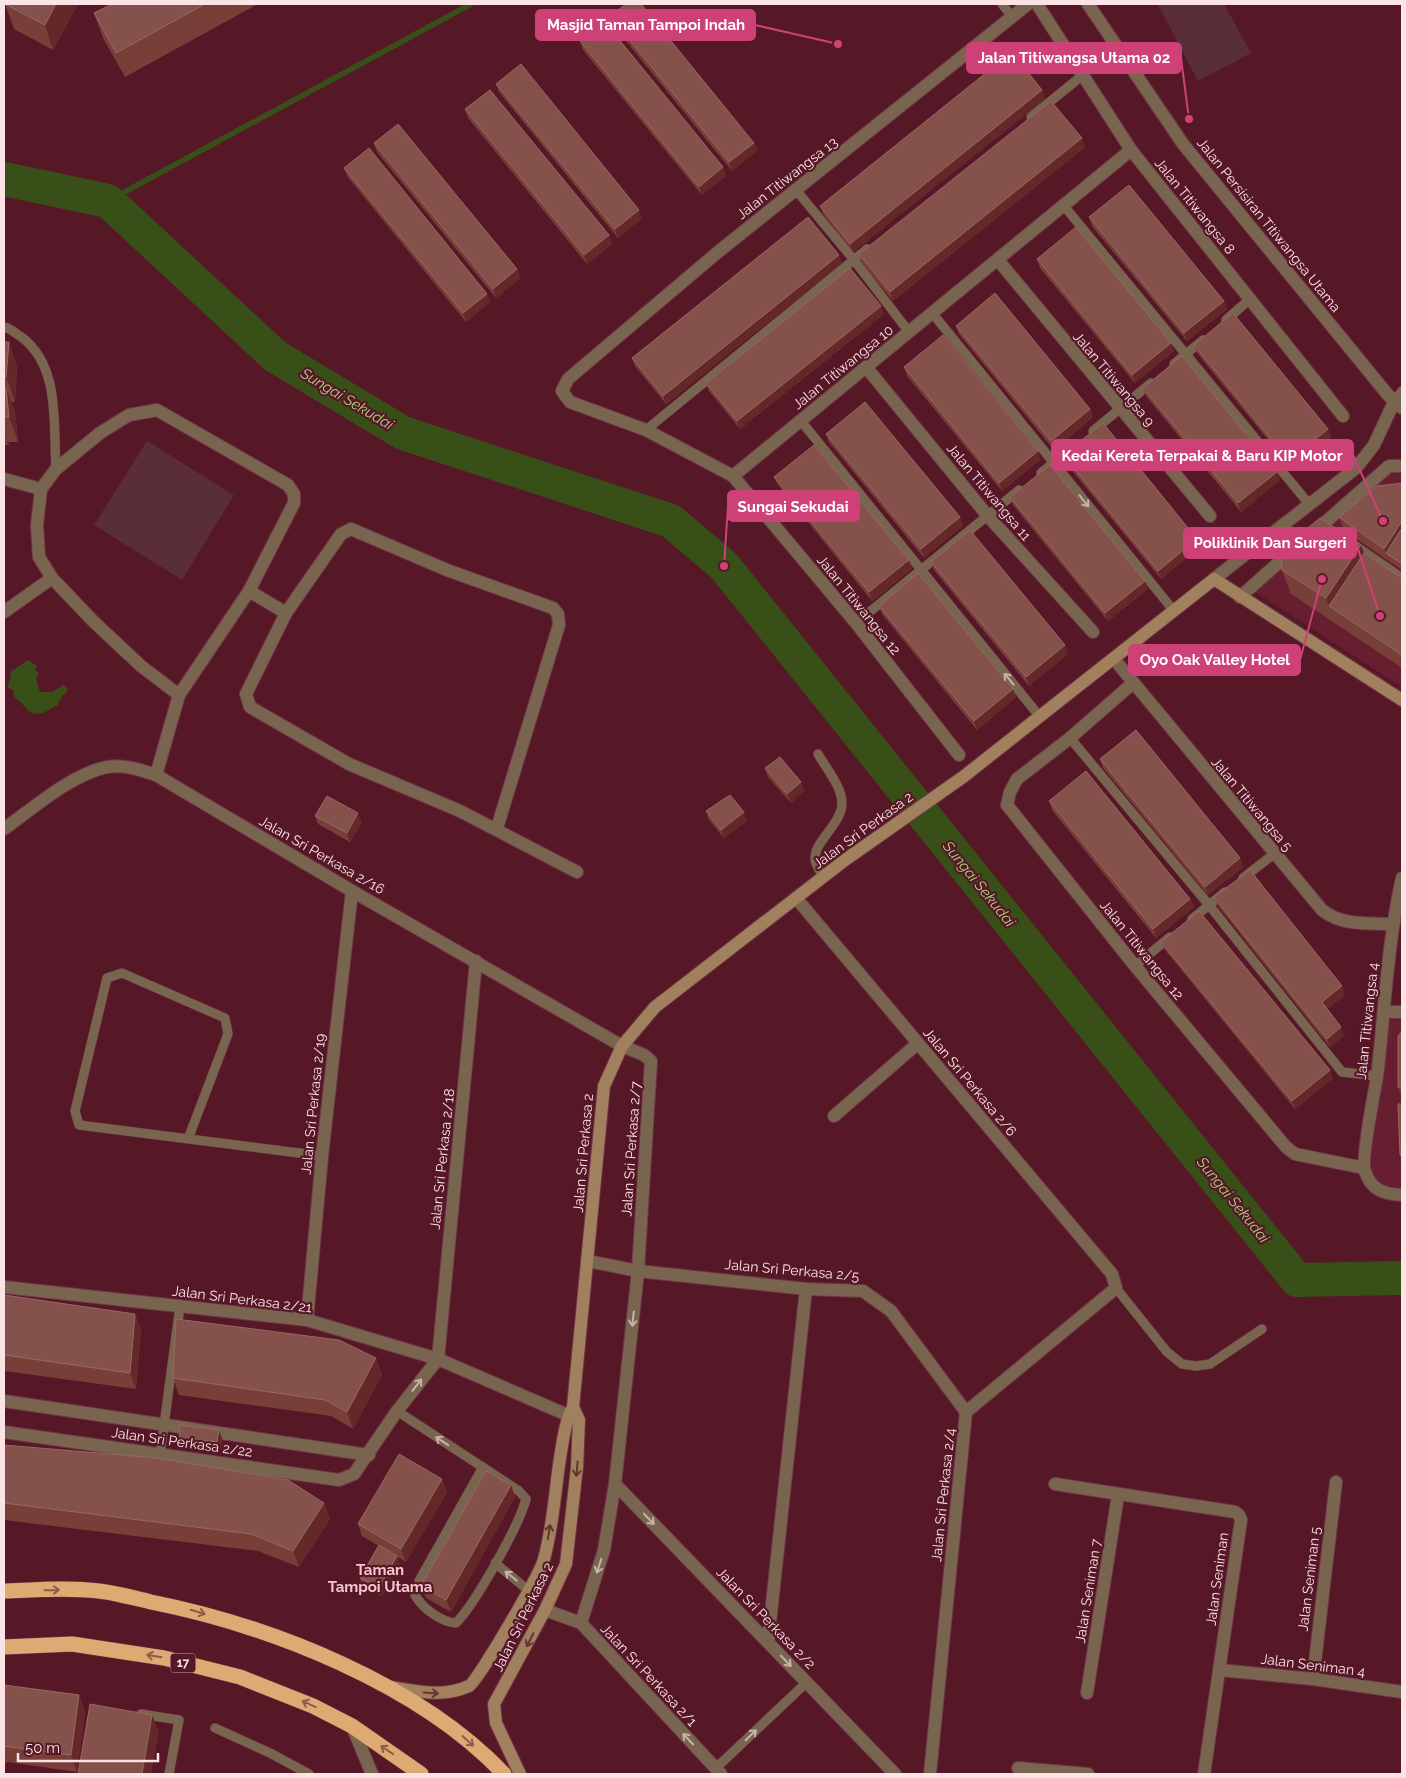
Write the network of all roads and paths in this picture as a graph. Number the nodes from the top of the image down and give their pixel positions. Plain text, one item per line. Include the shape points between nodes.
1 (1002, 4) edge
2 (1028, 4) edge
3 (1037, 4) edge
4 (1088, 4) edge
5 (1012, 17) junction
6 (1083, 75) junction
7 (1022, 124) edge
8 (1131, 150) junction
9 (796, 190) junction
10 (1064, 206) junction
11 (877, 242) edge
12 (854, 260) junction
13 (998, 260) junction
14 (1250, 299) junction
15 (933, 314) junction
16 (4, 327) edge
17 (909, 332) junction
18 (1187, 354) junction
19 (866, 368) junction
20 (1164, 372) edge
21 (1157, 378) edge
22 (1402, 390) edge
23 (1398, 405) edge
24 (1120, 409) junction
25 (1343, 416) dead end
26 (801, 421) junction
27 (646, 430) junction
28 (1054, 463) junction
29 (1402, 466) edge
30 (56, 469) junction
31 (732, 476) junction
32 (4, 479) edge
33 (41, 489) junction
34 (1309, 504) junction
35 (987, 515) junction
36 (1210, 516) dead end
37 (1347, 540) edge
38 (920, 570) junction
39 (52, 578) junction
40 (1402, 578) edge
41 (1214, 579) junction
42 (249, 591) junction
43 (1240, 597) junction
44 (1174, 611) junction
45 (4, 612) edge
46 (286, 613) junction
47 (856, 623) junction
48 (1093, 632) dead end
49 (1114, 659) junction
50 (1133, 683) junction
51 (179, 695) junction
52 (1402, 700) edge
53 (1040, 717) junction
54 (1070, 738) junction
55 (818, 754) dead end
56 (958, 754) dead end
57 (156, 775) junction
58 (496, 828) junction
59 (4, 829) edge
60 (1274, 854) junction
61 (577, 872) dead end
62 (823, 877) junction
63 (1402, 878) edge
64 (352, 891) junction
65 (796, 898) junction
66 (1209, 905) junction
67 (1392, 924) junction
68 (476, 961) junction
69 (1135, 966) junction
70 (1384, 1012) junction
71 (1402, 1012) edge
72 (917, 1044) junction
73 (622, 1046) junction
74 (1377, 1076) junction
75 (834, 1116) dead end
76 (188, 1139) junction
77 (322, 1156) junction
78 (1364, 1168) junction
79 (1402, 1195) edge
80 (588, 1261) junction
81 (638, 1271) junction
82 (4, 1286) edge
83 (1116, 1288) junction
84 (806, 1289) junction
85 (180, 1306) junction
86 (308, 1320) junction
87 (1262, 1329) dead end
88 (438, 1359) junction
89 (4, 1400) edge
90 (397, 1411) junction
91 (966, 1412) junction
92 (574, 1414) junction
93 (164, 1424) junction
94 (4, 1432) edge
95 (160, 1455) junction
96 (369, 1455) junction
97 (483, 1467) junction
98 (1336, 1482) dead end
99 (615, 1484) junction
100 (1056, 1484) dead end
101 (1118, 1495) junction
102 (495, 1563) junction
103 (528, 1590) junction
104 (4, 1591) edge
105 (545, 1610) junction
106 (581, 1623) junction
107 (768, 1641) junction
108 (4, 1647) edge
109 (1219, 1670) junction
110 (1313, 1679) junction
111 (806, 1682) junction
112 (383, 1686) junction
113 (1402, 1692) edge
114 (1087, 1693) dead end
115 (134, 1713) edge
116 (352, 1726) junction
117 (215, 1728) dead end
118 (1018, 1768) dead end
119 (719, 1771) edge
120 (169, 1774) edge
121 (309, 1774) edge
122 (372, 1774) edge
123 (421, 1774) edge
124 (504, 1774) edge
125 (520, 1774) edge
126 (895, 1774) edge
127 (930, 1774) edge
128 (1084, 1774) edge
129 (1088, 1774) edge
130 (1204, 1774) edge

1 - 5 lane
2 - 5 street, Jalan Titiwangsa 13
3 - 6 street, Jalan Titiwangsa 8
4 - 23 street, Jalan Persisiran Titiwangsa Utama via 1183,144
5 - 9 street, Jalan Titiwangsa 13
6 - 7 lane
6 - 8 street, Jalan Titiwangsa 8
8 - 10 street, Jalan Titiwangsa 10
8 - 14 street, Jalan Titiwangsa 8
9 - 12 lane
9 - 27 street, Jalan Titiwangsa 13 via 568,379 562,391 570,402
10 - 13 street, Jalan Titiwangsa 10
10 - 18 lane
11 - 12 lane
12 - 17 lane
12 - 27 lane
13 - 15 street, Jalan Titiwangsa 10
13 - 24 street, Jalan Titiwangsa 9
14 - 18 lane
14 - 25 street, Jalan Titiwangsa 8
15 - 17 street, Jalan Titiwangsa 10
15 - 28 lane
16 - 30 lane via 26,341 40,356 50,378
17 - 19 street, Jalan Titiwangsa 10
18 - 20 lane
18 - 34 lane
19 - 26 street, Jalan Titiwangsa 10
19 - 35 street, Jalan Titiwangsa 11
21 - 24 lane
22 - 23 lane
23 - 34 street, Jalan Sri Perkasa 2 via 1356,468
24 - 28 lane
24 - 36 street, Jalan Titiwangsa 9
26 - 31 street, Jalan Titiwangsa 10
26 - 38 lane
27 - 31 street
28 - 35 lane
28 -> 44 lane
29 - 43 street via 1389,466 1327,526
30 - 33 street
30 - 42 street via 100,433 129,415 157,410 288,485 294,494 294,503
31 - 47 street, Jalan Titiwangsa 12
32 - 33 street
33 - 39 street via 37,525 39,557
34 - 41 street, Jalan Sri Perkasa 2
35 - 38 lane
35 - 48 street, Jalan Titiwangsa 11
37 - 40 lane
38 - 47 lane
53 -> 38 lane
39 - 45 street
39 - 51 street via 92,621 141,666
41 - 43 street
41 - 44 street, Jalan Sri Perkasa 2
42 - 46 street
42 - 51 street
43 - 52 street
44 - 49 street, Jalan Sri Perkasa 2
46 - 58 street via 246,694 250,707 349,764
46 - 58 street via 341,534 351,529 447,570 553,608 560,625
47 - 56 street, Jalan Titiwangsa 12
49 - 50 street, Jalan Titiwangsa 5
49 - 53 street, Jalan Sri Perkasa 2
50 - 54 street, Jalan Titiwangsa 12
50 - 60 street, Jalan Titiwangsa 5
51 - 57 street
53 - 62 street, Jalan Sri Perkasa 2 via 964,777
54 - 66 lane
54 - 69 street, Jalan Titiwangsa 12 via 1017,779 1007,805
55 - 62 lane via 840,792 842,802 840,814 816,852 815,860
57 - 59 street, Jalan Sri Perkasa 2/16 via 135,768 108,767 82,775
57 - 64 street, Jalan Sri Perkasa 2/16
58 - 61 street
60 - 66 lane
60 - 67 street, Jalan Titiwangsa 5 via 1332,918 1346,922
62 - 65 street, Jalan Sri Perkasa 2
63 - 67 street, Jalan Titiwangsa 4
64 - 68 street, Jalan Sri Perkasa 2/16
64 - 77 street, Jalan Sri Perkasa 2/19
65 - 72 street, Jalan Sri Perkasa 2/6
65 - 73 street, Jalan Sri Perkasa 2 via 655,1007
66 - 69 lane
66 - 74 lane via 1342,1072
67 - 70 street, Jalan Titiwangsa 4
68 - 73 street, Jalan Sri Perkasa 2/16
68 - 88 street, Jalan Sri Perkasa 2/18
69 - 78 street, Jalan Titiwangsa 12 via 1286,1147 1295,1154
70 - 71 street
70 - 74 street, Jalan Titiwangsa 4
72 - 75 street
72 - 83 street, Jalan Sri Perkasa 2/6 via 1112,1274
73 - 80 street, Jalan Sri Perkasa 2 via 604,1086
73 - 81 street, Jalan Sri Perkasa 2/7 via 644,1055 652,1067
74 - 78 street, Jalan Titiwangsa 4
76 - 76 lane via 79,1125 75,1111 107,978 122,973 225,1018 228,1034
76 - 77 lane
77 - 86 street, Jalan Sri Perkasa 2/19
78 - 79 street via 1370,1184 1384,1194
80 - 81 street, Jalan Sri Perkasa 2/5
80 - 92 street, Jalan Sri Perkasa 2
81 - 84 street, Jalan Sri Perkasa 2/5
81 -> 99 street
82 - 85 street, Jalan Sri Perkasa 2/21
83 - 87 lane via 1168,1352 1182,1364 1210,1364
83 - 91 street, Jalan Sri Perkasa 2/4
84 - 91 street, Jalan Sri Perkasa 2/5 via 864,1291 891,1311
84 - 107 street
85 - 86 street, Jalan Sri Perkasa 2/21
85 - 93 lane
86 - 88 street, Jalan Sri Perkasa 2/21
90 -> 88 street
88 - 92 street, Jalan Sri Perkasa 2/21
89 - 93 street
90 - 96 street
97 -> 90 lane
91 - 127 street, Jalan Sri Perkasa 2/4
103 -> 92 street, Jalan Sri Perkasa 2 via 544,1561
92 -> 105 street, Jalan Sri Perkasa 2 via 578,1467 566,1564
93 - 95 lane
93 - 96 street
94 - 95 street, Jalan Sri Perkasa 2/22
95 - 96 street, Jalan Sri Perkasa 2/22 via 339,1480 354,1474
97 - 102 lane via 526,1499
97 - 102 lane via 419,1581 415,1595 420,1603 448,1622 456,1623 464,1616
98 - 110 street, Jalan Seniman 5
99 -> 106 street via 604,1550
99 -> 107 street, Jalan Sri Perkasa 2/2
100 - 101 street, Jalan Seniman
101 - 109 street, Jalan Seniman via 1239,1515 1241,1520
101 - 114 street, Jalan Seniman 7
103 -> 102 lane
112 -> 103 street, Jalan Sri Perkasa 2 via 436,1694 472,1685
104 -> 112 highway via 99,1591 188,1609 265,1632
105 - 106 street, Jalan Sri Perkasa 2/1
105 -> 125 street, Jalan Sri Perkasa 2 via 494,1704 496,1723
119 -> 106 street, Jalan Sri Perkasa 2/1
107 -> 111 street, Jalan Sri Perkasa 2/2
116 -> 108 highway, 17 via 313,1706 240,1677 164,1658 72,1644
109 - 110 street, Jalan Seniman 4
109 - 130 street, Jalan Seniman
110 - 113 street, Jalan Seniman 4
119 -> 111 lane
111 - 126 street, Jalan Sri Perkasa 2/2
112 -> 124 highway via 460,1733
115 - 120 lane via 179,1720
116 - 122 street
123 -> 116 highway, 17
117 - 121 lane
118 - 128 street
128 - 129 street

